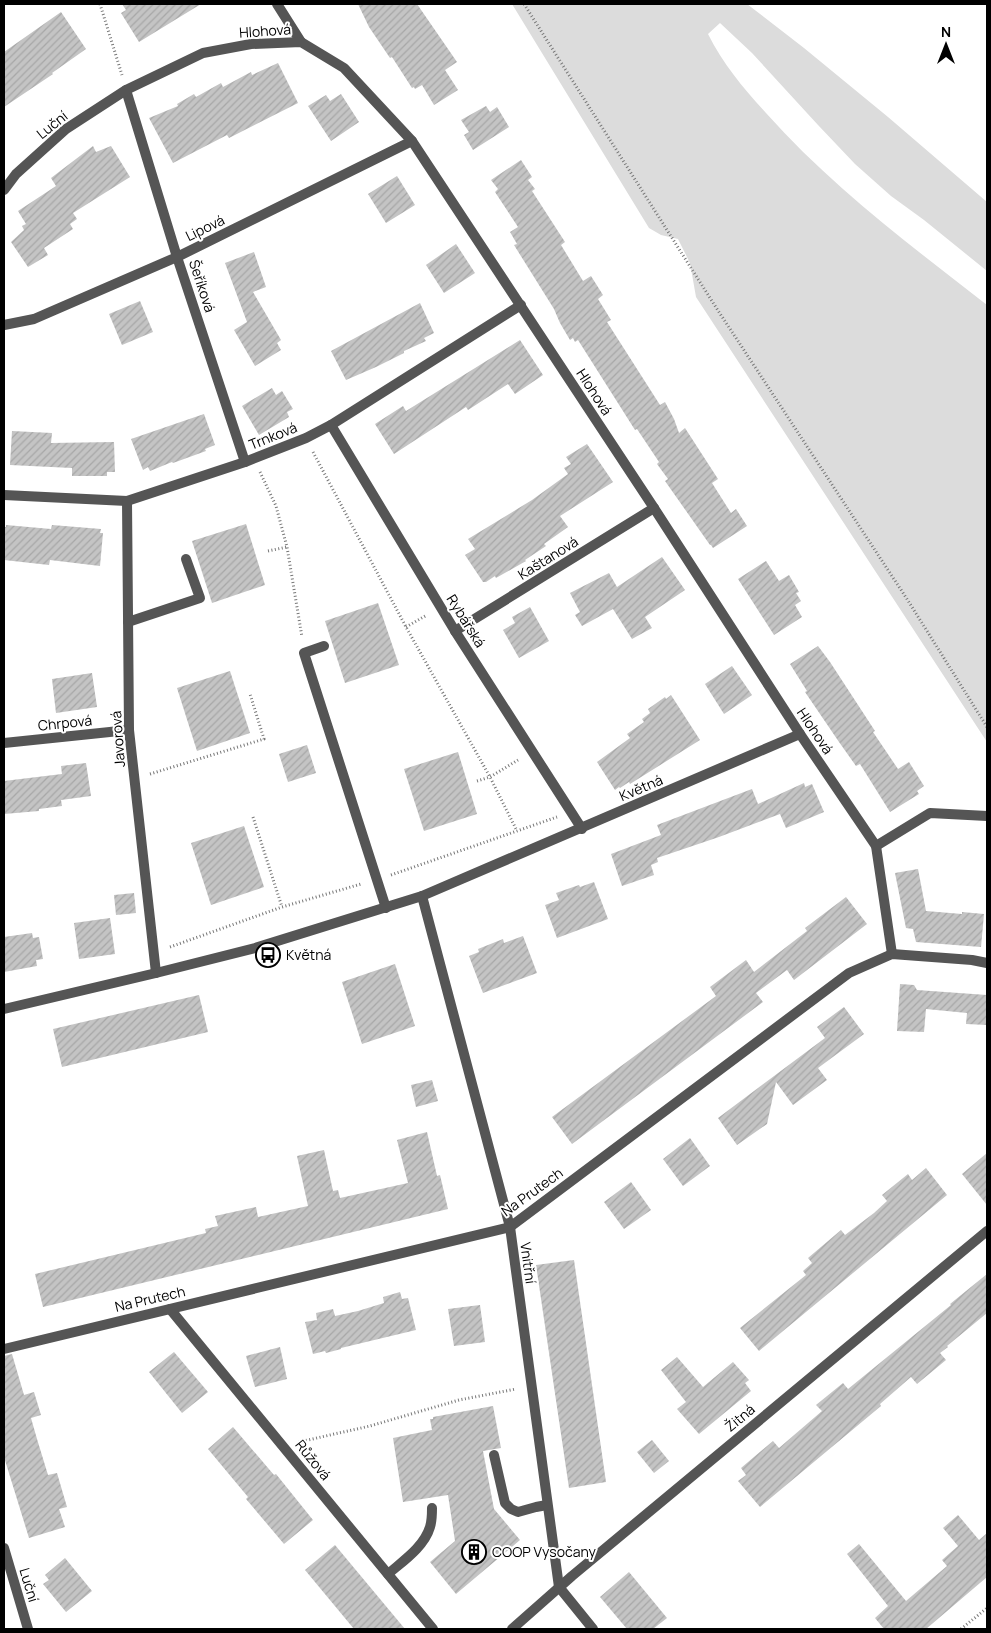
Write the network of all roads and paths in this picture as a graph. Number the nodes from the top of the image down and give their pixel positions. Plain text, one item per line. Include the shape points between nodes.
1 (100, 4) edge
2 (277, 4) edge
3 (524, 4) edge
4 (301, 42) junction
5 (126, 90) junction
6 (412, 141) junction
7 (4, 190) edge
8 (177, 257) junction
9 (521, 305) junction
10 (4, 325) edge
11 (331, 425) junction
12 (306, 438) junction
13 (250, 460) junction
14 (4, 495) edge
15 (127, 501) junction
16 (654, 508) junction
17 (287, 547) junction
18 (268, 551) dead end
19 (186, 559) dead end
20 (440, 607) junction
21 (128, 622) junction
22 (406, 627) junction
23 (455, 631) junction
24 (324, 646) dead end
25 (304, 653) junction
26 (250, 694) dead end
27 (987, 727) edge
28 (129, 730) junction
29 (800, 734) junction
30 (4, 744) edge
31 (532, 751) junction
32 (490, 777) junction
33 (135, 779) junction
34 (476, 781) dead end
35 (572, 812) junction
36 (987, 816) edge
37 (253, 817) dead end
38 (582, 829) junction
39 (518, 831) junction
40 (876, 846) junction
41 (377, 880) junction
42 (422, 896) junction
43 (282, 907) junction
44 (386, 908) junction
45 (153, 953) junction
46 (892, 954) junction
47 (987, 964) edge
48 (156, 973) junction
49 (4, 1009) edge
50 (510, 1227) junction
51 (987, 1230) edge
52 (170, 1308) junction
53 (4, 1349) edge
54 (531, 1386) junction
55 (285, 1448) junction
56 (494, 1455) dead end
57 (547, 1505) junction
58 (432, 1508) dead end
59 (4, 1548) edge
60 (388, 1574) junction
61 (559, 1587) junction
62 (987, 1608) edge
63 (28, 1629) edge
64 (433, 1629) edge
65 (512, 1629) edge
66 (594, 1629) edge
67 (962, 1629) edge

1 - 5 path
2 - 4 street
3 - 27 path
4 - 5 street, Hlohová via 251,44 203,53
4 - 6 street, Hlohová via 344,68
5 - 7 street, Luční via 66,129 16,174
5 - 8 street, Šeříková
6 - 8 street, Lipová
6 - 9 street, Hlohová
8 - 10 street, Lipová via 34,319
8 - 13 street, Šeříková
9 - 11 street, Trnková
9 - 16 street, Hlohová
11 - 12 street, Trnková
11 - 20 street, Rybářská
12 - 13 street, Trnková
12 - 22 path
13 - 15 street, Trnková
13 - 17 path via 276,506
14 - 15 street, Trnková
15 - 21 street, Javorová
16 - 23 street, Kaštanová
16 - 29 street, Hlohová
17 - 18 path
17 - 25 path
19 - 21 street via 200,598
20 - 22 path
20 - 23 street, Rybářská
21 - 28 street, Javorová
22 - 32 path
23 - 31 street, Rybářská
24 - 25 street
25 - 41 street
26 - 33 path via 264,739
28 - 30 street, Chrpová
28 - 33 street, Javorová
29 - 38 street, Květná
29 - 40 street, Hlohová
31 - 32 path
31 - 35 street, Rybářská
32 - 34 path
32 - 39 path
33 - 45 street, Javorová
35 - 38 street, Rybářská
35 - 39 path
36 - 40 street via 930,813
37 - 43 path
38 - 42 street, Květná
39 - 41 path
40 - 46 street, Hlohová
41 - 43 path
41 - 44 street
42 - 44 street, Květná
42 - 50 street, Vnitřní
43 - 45 path
44 - 48 street, Květná via 255,948
45 - 48 street, Javorová
46 - 47 street, Na Prutech
46 - 50 street, Na Prutech via 849,973
48 - 49 street, Květná
50 - 52 street, Na Prutech
50 - 54 street, Vnitřní
51 - 61 street, Žitná
52 - 53 street, Na Prutech
52 - 55 street, Růžová
54 - 55 path via 459,1400 370,1426 296,1442
54 - 57 street, Vnitřní
55 - 60 street, Růžová
56 - 57 street via 505,1503 511,1509 518,1512
57 - 61 street, Vnitřní
58 - 60 street via 425,1539
59 - 63 street, Luční
60 - 64 street, Růžová
61 - 65 street, Žitná
61 - 66 street
62 - 67 path

